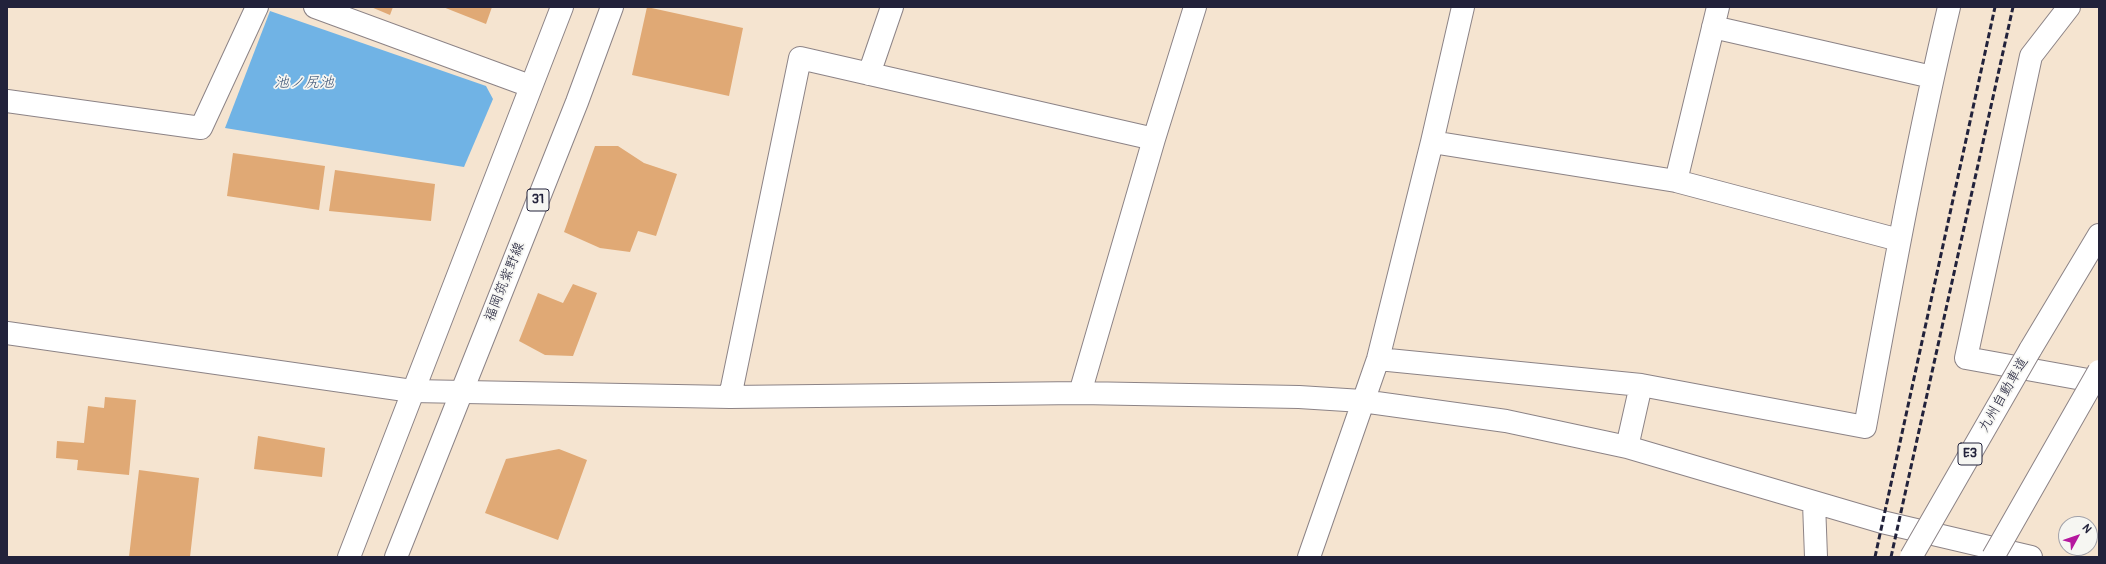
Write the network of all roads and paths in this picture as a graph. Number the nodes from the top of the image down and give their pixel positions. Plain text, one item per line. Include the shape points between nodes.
1 (257, 7) edge
2 (315, 7) edge
3 (562, 7) edge
4 (612, 7) edge
5 (892, 7) edge
6 (1195, 7) edge
7 (1463, 7) edge
8 (1950, 7) edge
9 (2069, 7) edge
10 (1716, 17) edge
11 (869, 74) junction
12 (1932, 77) junction
13 (530, 86) junction
14 (7, 101) edge
15 (1154, 139) junction
16 (1432, 142) junction
17 (1676, 181) junction
18 (2099, 235) edge
19 (1899, 240) junction
20 (7, 333) edge
21 (1378, 359) junction
22 (2099, 370) edge
23 (2099, 382) edge
24 (1641, 385) junction
25 (412, 391) junction
26 (461, 392) junction
27 (1080, 393) junction
28 (730, 397) junction
29 (1362, 401) junction
30 (1627, 447) junction
31 (1814, 503) junction
32 (349, 557) edge
33 (396, 557) edge
34 (1309, 557) edge
35 (1816, 557) edge
36 (1911, 557) edge
37 (1993, 557) edge
38 (2031, 557) edge

1 - 14 main road via 201,128
2 - 13 main road
3 - 13 main road
4 - 26 main road, 福岡筑紫野線 / 31 via 577,102
5 - 11 main road
6 - 15 main road
7 - 16 main road
8 - 12 main road
9 - 23 main road via 2031,56 1966,358
10 - 12 main road
10 - 17 main road
11 - 15 main road
11 - 28 main road via 800,58
12 - 19 main road
13 - 25 main road
15 - 27 main road
16 - 17 main road
16 - 21 main road
17 - 19 main road
18 - 36 main road, 九州自動車道 / E3, bridge
19 - 24 main road via 1865,427
20 - 25 main road
21 - 24 main road
21 - 29 main road
22 - 37 main road, bridge
24 - 30 main road
25 - 26 main road
25 - 32 main road
26 - 28 main road
26 - 33 main road, 福岡筑紫野線 / 31
27 - 28 main road
27 - 29 main road via 1299,397
29 - 30 main road via 1506,421
29 - 34 main road
30 - 31 main road
31 - 35 main road
31 - 38 main road via 1898,526

